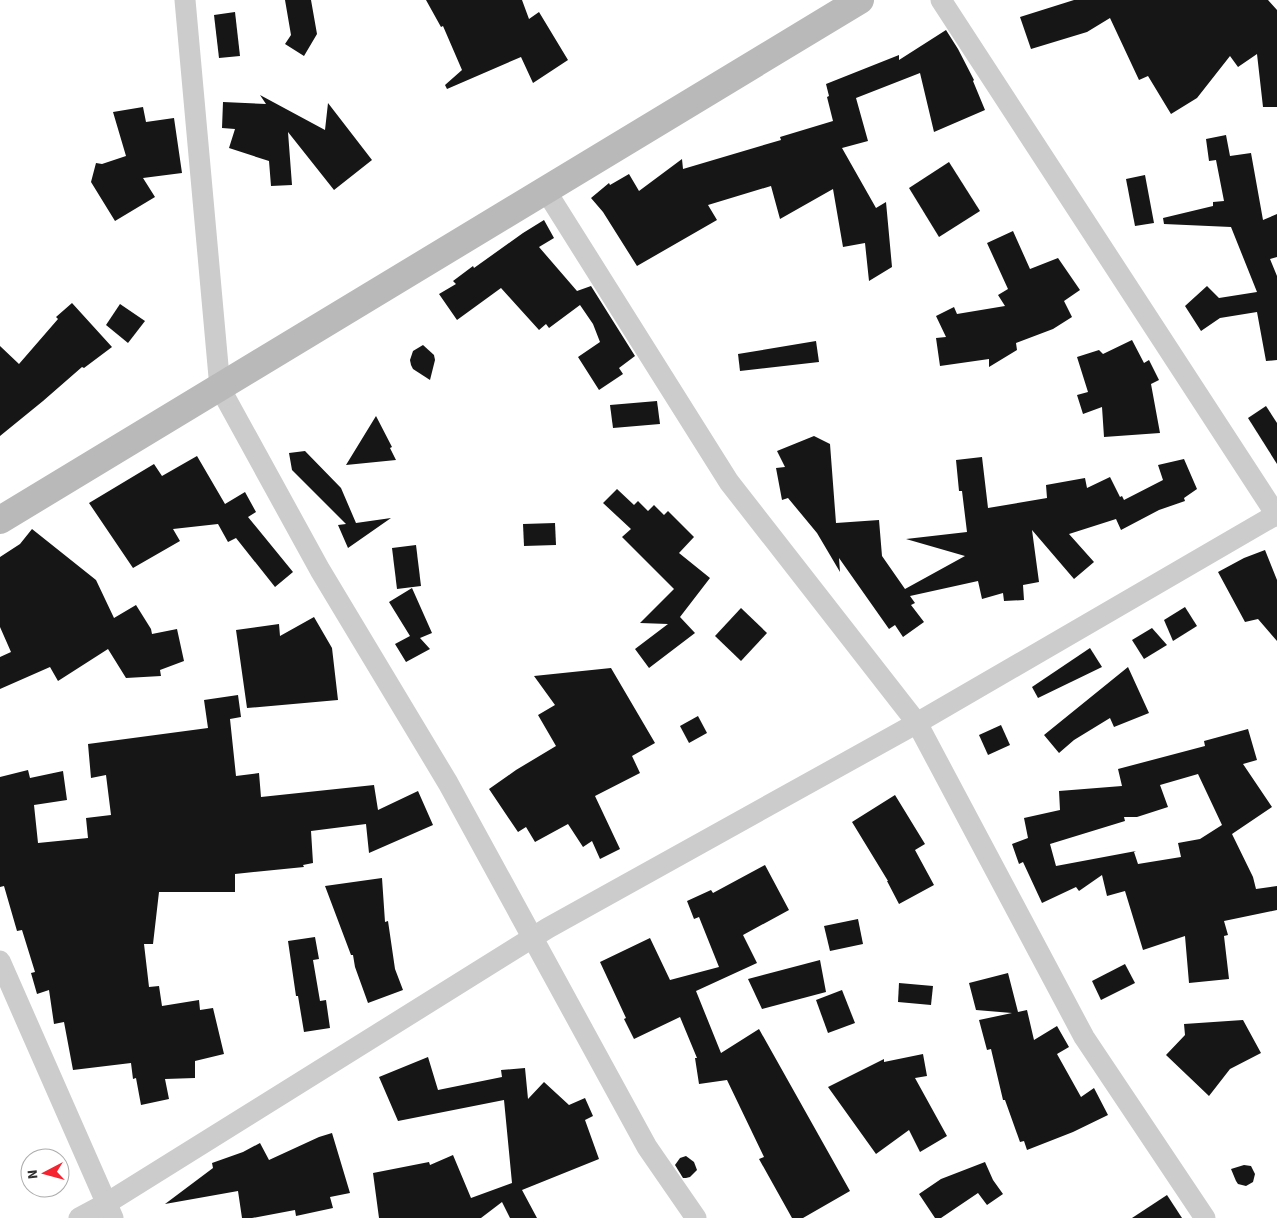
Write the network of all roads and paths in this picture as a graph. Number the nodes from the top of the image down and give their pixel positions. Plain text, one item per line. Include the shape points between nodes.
1 (185, 0) edge
2 (860, 0) edge
3 (941, 0) edge
4 (546, 191) junction
5 (220, 388) junction
6 (1277, 515) edge
7 (0, 520) edge
8 (917, 723) junction
9 (532, 938) junction
10 (0, 961) edge
11 (110, 1210) edge
12 (79, 1218) edge
13 (696, 1218) edge
14 (1205, 1218) edge

1 - 5 street
2 - 4 street
3 - 6 street
4 - 5 street
4 - 8 street via 729,482
5 - 7 street
5 - 9 street via 320,570 448,783
6 - 8 street
8 - 9 street
8 - 14 street via 1084,1037
9 - 11 street
9 - 13 street via 647,1147
10 - 11 street
11 - 12 street

